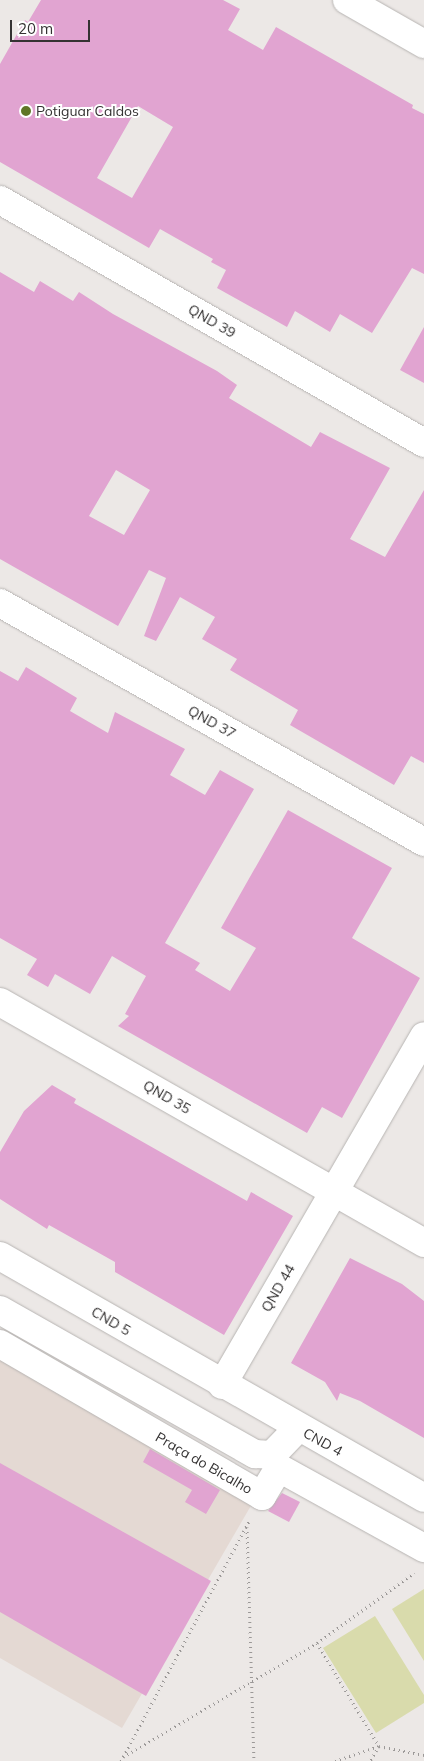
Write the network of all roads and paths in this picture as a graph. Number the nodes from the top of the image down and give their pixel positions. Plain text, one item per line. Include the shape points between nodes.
1 (347, 0) edge
2 (424, 44) edge
3 (0, 200) edge
4 (424, 443) edge
5 (0, 603) edge
6 (424, 842) edge
7 (0, 1002) edge
8 (424, 1036) edge
9 (334, 1192) junction
10 (424, 1243) edge
11 (0, 1256) edge
12 (0, 1310) edge
13 (0, 1344) edge
14 (222, 1385) junction
15 (298, 1428) junction
16 (262, 1496) junction
17 (424, 1498) edge
18 (247, 1524) junction
19 (420, 1560) edge
20 (317, 1643) junction
21 (253, 1682) junction
22 (379, 1746) junction
23 (424, 1754) edge
24 (122, 1759) edge
25 (254, 1761) edge
26 (335, 1761) edge
27 (370, 1761) edge

1 - 2 street
3 - 4 street, QND 39
5 - 6 street, QND 37
7 - 9 street, QND 35
8 - 9 street, QND 44
9 - 10 street, QND 35
9 - 14 street, QND 44
11 - 14 street, CND 5
12 - 15 street via 255,1454 272,1455
13 - 16 street, Praça do Bicalho
14 - 15 street, CND 4
15 - 17 street, CND 4
16 - 18 path
16 - 19 street, Praça do Bicalho via 279,1468
18 - 21 path
18 - 24 path
19 - 20 path
20 - 21 path
20 - 22 path
21 - 24 path
21 - 25 path
22 - 23 path
22 - 26 path
22 - 27 path

